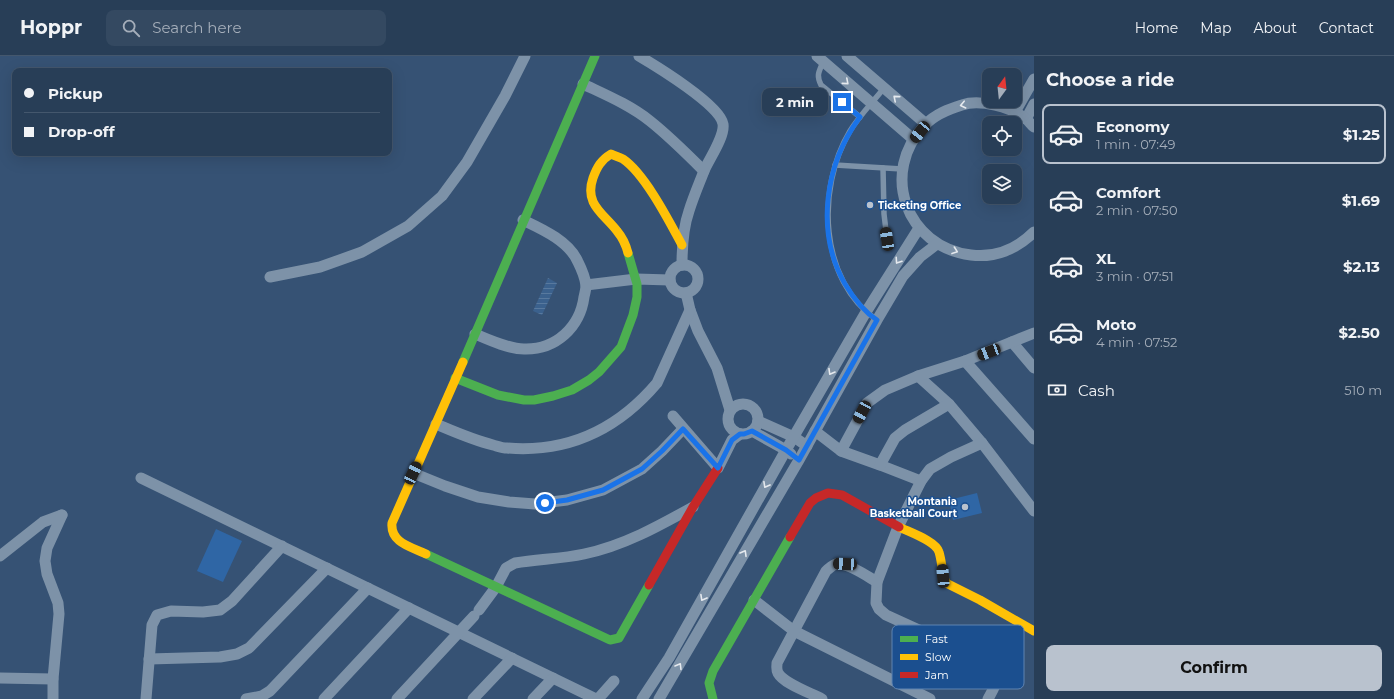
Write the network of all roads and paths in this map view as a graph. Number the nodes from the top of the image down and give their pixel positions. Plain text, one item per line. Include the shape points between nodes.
1 (525, 56) edge
2 (594, 56) edge
3 (639, 56) edge
4 (847, 56) edge
5 (820, 59) edge
6 (1034, 78) edge
7 (583, 84) junction
8 (884, 88) junction
9 (872, 104) junction
10 (1034, 104) edge
11 (1015, 112) junction
12 (860, 117) junction
13 (1026, 119) junction
14 (926, 124) junction
15 (1034, 128) edge
16 (913, 139) junction
17 (835, 165) junction
18 (883, 168) junction
19 (902, 169) junction
20 (704, 171) junction
21 (523, 220) junction
22 (919, 228) junction
23 (1034, 232) edge
24 (887, 239) dead end
25 (937, 244) junction
26 (682, 245) junction
27 (682, 265) junction
28 (270, 277) dead end
29 (636, 279) junction
30 (670, 280) junction
31 (586, 285) junction
32 (685, 293) junction
33 (690, 310) junction
34 (866, 312) junction
35 (877, 320) junction
36 (1034, 333) edge
37 (475, 334) junction
38 (1012, 342) junction
39 (965, 361) junction
40 (1034, 368) edge
41 (918, 376) junction
42 (455, 378) junction
43 (949, 404) junction
44 (730, 410) junction
45 (672, 416) dead end
46 (758, 422) junction
47 (436, 424) junction
48 (683, 429) junction
49 (752, 431) junction
50 (816, 431) junction
51 (740, 434) junction
52 (794, 437) junction
53 (1034, 439) edge
54 (982, 443) junction
55 (808, 446) junction
56 (786, 450) junction
57 (841, 451) junction
58 (799, 460) junction
59 (880, 465) junction
60 (718, 468) junction
61 (413, 473) junction
62 (141, 478) dead end
63 (921, 481) junction
64 (693, 507) junction
65 (1034, 511) edge
66 (898, 527) junction
67 (282, 546) junction
68 (0, 556) edge
69 (327, 568) junction
70 (877, 582) junction
71 (496, 587) junction
72 (368, 588) junction
73 (754, 600) junction
74 (409, 608) junction
75 (908, 625) edge
76 (1024, 625) edge
77 (1024, 625) edge
78 (794, 630) junction
79 (1034, 631) edge
80 (459, 632) junction
81 (512, 658) junction
82 (149, 659) junction
83 (0, 678) edge
84 (553, 678) junction
85 (53, 679) junction
86 (892, 680) edge
87 (614, 681) dead end
88 (910, 689) edge
89 (993, 689) edge
90 (53, 699) edge
91 (146, 699) edge
92 (246, 699) edge
93 (324, 699) edge
94 (397, 699) edge
95 (473, 699) edge
96 (533, 699) edge
97 (597, 699) edge
98 (643, 699) edge
99 (659, 699) edge
100 (713, 699) edge
101 (822, 699) edge
102 (930, 699) edge
103 (988, 699) edge

1 - 28 street via 467,162 442,196 408,226 362,252 320,267
2 - 7 street
3 - 20 street via 691,90 719,114 723,130
4 - 8 street
5 -> 9 street
5 - 12 lane via 818,78 821,85
6 - 11 street
7 - 20 street via 615,99 649,120
7 - 21 street
8 - 9 lane
14 -> 8 street
9 - 12 lane
9 - 16 street
10 - 13 street
11 - 13 street
11 -> 14 street via 989,104 966,104 944,111
12 - 17 lane via 850,131
13 - 15 street
14 - 16 street
16 - 19 street
17 - 18 lane
17 - 34 lane via 827,215 833,254 844,282
18 - 19 lane
18 - 24 lane
19 - 22 street via 906,204
20 - 26 street via 688,212
21 - 31 street via 565,244 578,261
21 - 37 street
22 - 25 street
22 -> 34 street
25 -> 23 street via 958,253 981,256 1004,252 1024,242
25 - 35 street via 920,257 903,276
26 - 27 street
26 - 29 street via 642,177 617,155 605,156 595,172 590,195 594,205 620,235
27 - 30 street via 673,270
27 - 32 street via 693,268 698,278 695,288
29 - 30 street
29 - 31 street
29 - 42 street via 638,295 633,317 620,347 597,374 576,387 549,398 525,400 487,392
30 - 32 street via 675,290
31 - 37 street via 583,307 574,324 563,337 546,346 524,350
32 - 33 street
33 - 44 street via 717,368
33 - 47 street via 656,383 636,405 610,425 578,440 548,448 506,448 470,439
34 - 35 lane
34 -> 52 street
35 - 50 street
36 - 38 street
37 - 42 street
38 - 39 street
38 - 40 street
39 - 41 street
39 - 53 street
41 - 43 street
41 - 57 street via 885,390 867,403
42 - 47 street
43 - 54 street
43 - 59 street via 895,438
44 - 46 street via 738,404 749,404 757,411
44 - 51 street via 729,424
45 - 48 street
46 - 49 street
46 - 52 street
47 - 61 street
48 - 60 street
48 - 61 street via 642,469 603,490 567,500 535,504 478,497
49 - 51 street
49 - 56 street
50 - 55 street
50 - 57 street
51 - 60 street via 732,440
52 - 55 street
52 - 56 street
54 - 63 street via 930,469
54 - 65 street
55 - 58 street
56 - 58 street
56 -> 98 street via 669,658
57 - 59 street
99 -> 58 street
59 - 63 street
60 - 64 street
61 - 71 street via 390,528 392,534 398,541
62 - 67 street
63 - 66 street
64 - 71 street via 616,545 586,554 515,563 506,568
64 - 71 street via 620,638 616,640 602,637
66 - 70 street
66 - 73 street via 842,495 828,493 816,498 810,503
66 - 77 street via 932,543 939,550 946,583
67 - 69 street
67 - 82 street via 232,601 220,610 171,611 157,615 152,625
68 - 85 street via 43,522 62,515 47,548 45,561 59,614
69 - 72 street
69 - 82 street via 249,648 237,654 220,657
70 - 75 street via 876,603 879,609
70 - 78 street via 845,564 831,566
71 - 80 street
72 - 74 street
72 - 92 street via 270,691 262,696
73 - 78 street
73 - 100 street via 713,672 709,683
74 - 80 street
74 - 93 street
76 - 79 street
78 - 86 street
78 - 101 street via 776,669 786,681
80 - 81 street
80 - 94 street
81 - 84 street
81 - 95 street
82 - 91 street
83 - 85 street
84 - 96 street
84 - 97 street
85 - 90 street
87 - 97 street
88 - 102 street
89 - 103 street

